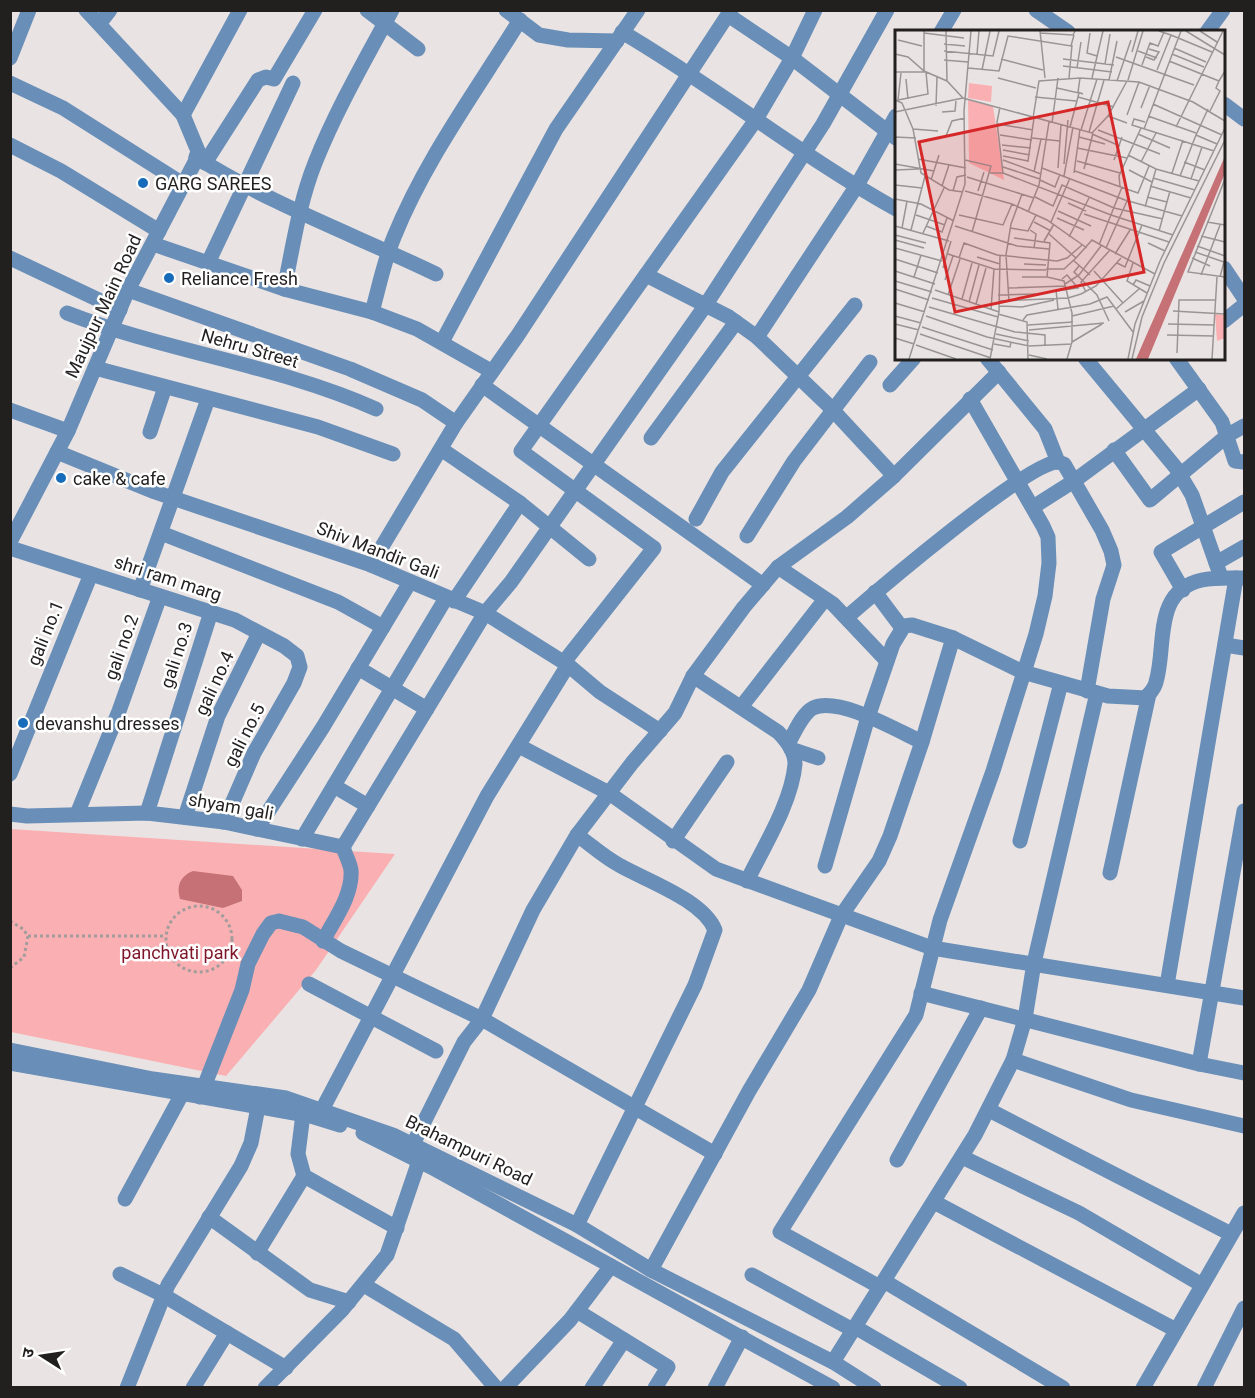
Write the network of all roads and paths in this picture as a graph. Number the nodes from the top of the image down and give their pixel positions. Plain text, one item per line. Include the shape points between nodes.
1 (29, 10) edge
2 (87, 10) edge
3 (110, 10) edge
4 (240, 10) edge
5 (315, 10) edge
6 (367, 10) edge
7 (506, 10) edge
8 (638, 10) edge
9 (815, 10) edge
10 (887, 10) edge
11 (954, 10) edge
12 (1036, 10) edge
13 (1223, 10) edge
14 (730, 13) edge
15 (389, 17) edge
16 (520, 20) junction
17 (100, 24) junction
18 (942, 30) edge
19 (1065, 30) edge
20 (1208, 30) edge
21 (620, 36) junction
22 (418, 49) dead end
23 (10, 58) edge
24 (792, 58) junction
25 (688, 73) junction
26 (10, 82) edge
27 (293, 83) dead end
28 (839, 94) junction
29 (1225, 105) edge
30 (183, 115) junction
31 (1245, 119) edge
32 (755, 121) junction
33 (892, 135) edge
34 (10, 145) edge
35 (806, 152) junction
36 (201, 160) junction
37 (183, 184) junction
38 (243, 186) junction
39 (856, 187) junction
40 (895, 208) edge
41 (300, 214) junction
42 (156, 238) junction
43 (389, 252) junction
44 (10, 258) edge
45 (208, 263) junction
46 (1225, 269) edge
47 (436, 274) dead end
48 (646, 275) junction
49 (284, 289) junction
50 (128, 290) junction
51 (1245, 298) edge
52 (855, 305) dead end
53 (1245, 305) edge
54 (705, 306) junction
55 (120, 310) junction
56 (372, 312) junction
57 (67, 314) dead end
58 (1225, 320) edge
59 (736, 322) junction
60 (111, 331) junction
61 (757, 337) junction
62 (442, 342) junction
63 (912, 360) edge
64 (989, 360) edge
65 (1087, 360) edge
66 (1177, 360) edge
67 (870, 362) dead end
68 (95, 368) junction
69 (491, 371) junction
70 (999, 372) junction
71 (798, 376) junction
72 (482, 385) junction
73 (890, 385) dead end
74 (165, 387) junction
75 (1198, 389) junction
76 (208, 399) junction
77 (970, 399) junction
78 (376, 409) dead end
79 (10, 410) edge
80 (832, 410) junction
81 (456, 423) junction
82 (540, 425) junction
83 (1245, 426) edge
84 (1144, 427) junction
85 (68, 431) junction
86 (150, 432) dead end
87 (1228, 435) junction
88 (651, 438) dead end
89 (441, 449) junction
90 (1114, 450) junction
91 (57, 452) junction
92 (393, 454) dead end
93 (1058, 462) junction
94 (1245, 462) edge
95 (594, 463) junction
96 (1180, 474) junction
97 (894, 476) junction
98 (1074, 481) junction
99 (1018, 482) junction
100 (576, 490) junction
101 (173, 499) junction
102 (1245, 502) edge
103 (520, 503) junction
104 (1033, 507) junction
105 (696, 519) dead end
106 (1203, 525) junction
107 (550, 527) junction
108 (160, 533) junction
109 (747, 536) dead end
110 (10, 542) edge
111 (1245, 547) edge
112 (10, 548) edge
113 (589, 559) dead end
114 (371, 565) junction
115 (778, 567) junction
116 (90, 574) junction
117 (1230, 574) edge
118 (410, 582) junction
119 (763, 585) junction
120 (140, 590) junction
121 (1183, 590) junction
122 (875, 592) junction
123 (160, 596) junction
124 (450, 599) junction
125 (825, 599) junction
126 (211, 612) junction
127 (485, 613) junction
128 (847, 617) junction
129 (383, 627) junction
130 (902, 628) junction
131 (258, 635) junction
132 (953, 638) junction
133 (1225, 645) junction
134 (1245, 648) edge
135 (887, 661) junction
136 (566, 664) junction
137 (300, 667) joint
138 (358, 668) junction
139 (1023, 672) junction
140 (693, 676) junction
141 (1061, 683) junction
142 (392, 688) junction
143 (1092, 692) junction
144 (1149, 694) junction
145 (741, 706) junction
146 (427, 709) junction
147 (868, 717) junction
148 (660, 731) junction
149 (922, 742) junction
150 (790, 745) junction
151 (519, 746) junction
152 (818, 758) dead end
153 (727, 762) dead end
154 (10, 774) edge
155 (334, 786) junction
156 (609, 793) junction
157 (368, 806) junction
158 (1245, 811) edge
159 (147, 813) junction
160 (10, 814) edge
161 (76, 814) junction
162 (185, 817) junction
163 (224, 822) junction
164 (257, 829) junction
165 (577, 835) junction
166 (302, 839) junction
167 (673, 841) junction
168 (1020, 841) dead end
169 (343, 847) junction
170 (825, 866) dead end
171 (1110, 873) dead end
172 (747, 881) junction
173 (841, 916) junction
174 (10, 921) edge
175 (28, 936) junction
176 (166, 936) junction
177 (323, 941) junction
178 (932, 948) junction
179 (1034, 963) junction
180 (10, 968) edge
181 (391, 976) junction
182 (309, 984) dead end
183 (1167, 985) junction
184 (921, 993) junction
185 (1212, 993) junction
186 (1245, 998) edge
187 (981, 1008) junction
188 (370, 1016) junction
189 (482, 1019) junction
190 (1025, 1019) junction
191 (10, 1050) edge
192 (436, 1050) dead end
193 (1012, 1060) junction
194 (10, 1063) edge
195 (1198, 1065) junction
196 (1244, 1068) edge
197 (89, 1072) junction
198 (201, 1092) junction
199 (182, 1094) junction
200 (258, 1107) junction
201 (323, 1108) junction
202 (636, 1109) junction
203 (989, 1110) junction
204 (303, 1114) junction
205 (1245, 1126) edge
206 (413, 1144) junction
207 (714, 1154) junction
208 (962, 1156) junction
209 (897, 1160) dead end
210 (419, 1161) junction
211 (304, 1176) junction
212 (125, 1199) dead end
213 (934, 1202) junction
214 (1245, 1213) edge
215 (209, 1217) junction
216 (577, 1226) junction
217 (397, 1228) junction
218 (1231, 1234) junction
219 (257, 1252) junction
220 (611, 1266) junction
221 (651, 1270) junction
222 (120, 1274) dead end
223 (752, 1275) dead end
224 (882, 1284) junction
225 (364, 1285) junction
226 (1202, 1285) junction
227 (163, 1295) junction
228 (349, 1302) junction
229 (1245, 1308) edge
230 (577, 1311) junction
231 (752, 1322) junction
232 (854, 1328) junction
233 (1176, 1330) junction
234 (226, 1333) junction
235 (742, 1337) junction
236 (624, 1340) junction
237 (833, 1362) junction
238 (286, 1368) junction
239 (127, 1388) edge
240 (193, 1388) edge
241 (265, 1388) edge
242 (496, 1388) edge
243 (505, 1388) edge
244 (592, 1388) edge
245 (655, 1388) edge
246 (715, 1388) edge
247 (833, 1388) edge
248 (874, 1388) edge
249 (960, 1388) edge
250 (1064, 1388) edge
251 (1143, 1388) edge
252 (1204, 1388) edge

1 - 23 street
2 - 17 street
3 - 17 street
4 - 30 street
5 - 36 street, Maujpur Main Road via 274,79 258,80
6 - 15 street
7 - 16 street
8 - 21 street
9 - 24 street
10 - 28 street
11 - 18 street
12 - 19 street
13 - 20 street
14 - 24 street
14 - 25 street
15 - 22 street
15 - 41 street via 315,163
16 - 21 street via 539,35 550,37
16 - 43 street via 433,161
17 - 30 street
21 - 25 street
21 - 62 street via 556,129
24 - 28 street
24 - 32 street
25 - 32 street
25 - 69 street
26 - 37 street via 63,108
27 - 38 street
28 - 33 street
28 - 35 street
29 - 31 street
30 - 36 street
32 - 35 street
32 - 48 street
33 - 39 street
34 - 42 street via 61,171
35 - 39 street
35 - 54 street
36 - 37 street, Maujpur Main Road
36 - 38 street
37 - 42 street, Maujpur Main Road
38 - 41 street
38 - 45 street
39 - 40 street
39 - 61 street
41 - 43 street
41 - 49 street
42 - 45 street
42 - 50 street, Maujpur Main Road
43 - 47 street
43 - 56 street
44 - 55 street
45 - 49 street
46 - 51 street
48 - 54 street
48 - 82 street
49 - 56 street
50 - 55 street, Maujpur Main Road
50 - 81 street via 350,369 422,400
52 - 71 street
53 - 58 street
54 - 59 street
54 - 95 street
55 - 60 street, Maujpur Main Road
56 - 62 street
57 - 60 street, Nehru Street
59 - 61 street
59 - 88 street
60 - 68 street, Maujpur Main Road
60 - 78 street, Nehru Street via 269,373
61 - 71 street
62 - 69 street
63 - 73 street
64 - 70 street
65 - 84 street
66 - 75 street
67 - 80 street
68 - 74 street
68 - 85 street, Maujpur Main Road
69 - 72 street
70 - 77 street
70 - 93 street via 1045,429
71 - 80 street
71 - 105 street via 722,472
72 - 81 street
72 - 82 street
74 - 76 street
74 - 86 street
75 - 84 street
75 - 87 street
76 - 92 street via 318,427
76 - 101 street
77 - 97 street
77 - 99 street
79 - 85 street
80 - 97 street
80 - 109 street
81 - 89 street
82 - 95 street
82 - 100 street via 521,452
83 - 87 street
84 - 90 street
84 - 96 street
85 - 91 street, Maujpur Main Road
87 - 94 street via 1235,460
87 - 96 street
89 - 103 street
89 - 114 street
90 - 96 street via 1150,500
90 - 98 street
91 - 101 street, Shiv Mandir Gali
91 - 110 street, Maujpur Main Road
93 - 98 street via 1064,464
93 - 99 street
95 - 100 street
95 - 119 street
96 - 106 street
97 - 115 street via 846,518
98 - 104 street
98 - 143 street via 1102,530 1114,565 1103,599
99 - 104 street
99 - 122 street
100 - 107 street
100 - 136 street via 654,548
101 - 108 street
101 - 114 street, Shiv Mandir Gali
102 - 106 street
103 - 107 street
103 - 124 street
104 - 139 street via 1048,537 1048,563 1045,596
106 - 117 street
106 - 121 street via 1161,552
107 - 113 street
107 - 127 street
108 - 120 street
108 - 129 street via 338,602
111 - 117 street
112 - 116 street, shri ram marg
114 - 118 street, Shiv Mandir Gali
115 - 119 street
115 - 125 street
116 - 120 street, shri ram marg
116 - 154 street, gali no.1
117 - 121 street via 1201,580
117 - 133 street
118 - 124 street, Shiv Mandir Gali
118 - 129 street
119 - 140 street
120 - 123 street, shri ram marg
121 - 144 street via 1170,602 1162,623 1156,685
122 - 128 street
122 - 130 street
123 - 126 street, shri ram marg
123 - 161 street, gali no.2 via 119,711
124 - 127 street, Shiv Mandir Gali
124 - 142 street
125 - 128 street
125 - 145 street
126 - 131 street, shri ram marg
126 - 159 street, gali no.3
127 - 136 street, Shiv Mandir Gali
127 - 146 street
128 - 135 street
129 - 138 street
130 - 132 street via 907,624
130 - 135 street
131 - 137 street, shri ram marg via 297,656
131 - 162 street, gali no.4 via 218,716
132 - 139 street
132 - 149 street
133 - 134 street
133 - 183 street
135 - 147 street
136 - 148 street, Shiv Mandir Gali via 600,692
136 - 151 street
137 - 163 street, gali no.5 via 254,753
138 - 142 street
138 - 164 street
139 - 141 street
139 - 178 street
140 - 145 street
140 - 148 street via 675,713
141 - 143 street
141 - 168 street
142 - 146 street
142 - 155 street
143 - 144 street via 1125,698 1146,698
143 - 179 street
144 - 171 street
145 - 150 street
146 - 157 street
147 - 149 street
147 - 150 street via 843,708 813,708
147 - 170 street
148 - 156 street
149 - 173 street via 879,861
150 - 152 street
150 - 172 street via 795,762 781,812
151 - 156 street
151 - 181 street via 487,796
153 - 167 street
155 - 157 street
155 - 166 street
156 - 165 street
156 - 167 street
157 - 169 street
158 - 185 street
159 - 161 street, shyam gali
159 - 162 street, shyam gali
160 - 161 street, shyam gali
162 - 163 street, shyam gali
163 - 164 street, shyam gali
164 - 166 street, shyam gali
165 - 189 street via 533,910
165 - 202 street via 616,863 689,902 711,919 715,930 698,976
166 - 169 street, shyam gali
167 - 172 street via 716,869
169 - 177 street via 351,870 349,887
172 - 173 street
173 - 178 street
173 - 207 street via 809,990
174 - 175 path
175 - 176 path
175 - 180 path via 24,957
176 - 176 path via 172,959 190,971 212,970 221,964 232,946 229,923 213,910 202,907 181,910 173,917
177 - 181 street
177 - 198 street via 297,925 271,923 248,964
178 - 179 street
178 - 184 street
179 - 183 street
179 - 190 street
181 - 188 street
181 - 189 street
182 - 188 street
183 - 185 street
184 - 187 street
184 - 224 street via 916,1015 780,1232
185 - 186 street
185 - 195 street
187 - 190 street
187 - 209 street
188 - 192 street
188 - 201 street
189 - 202 street
189 - 206 street via 453,1062
190 - 193 street
190 - 195 street
191 - 197 street, Brahampuri Road
193 - 203 street
193 - 205 street via 1131,1100
194 - 197 street, Brahampuri Road
195 - 196 street
197 - 198 street, Brahampuri Road
197 - 199 street, Brahampuri Road
198 - 199 street, Brahampuri Road
198 - 200 street, Brahampuri Road
198 - 201 street, Brahampuri Road via 286,1098
199 - 212 street
200 - 204 street, Brahampuri Road
200 - 215 street via 251,1143 241,1166
201 - 206 street, Brahampuri Road
202 - 207 street
202 - 216 street
203 - 208 street
203 - 218 street
204 - 210 street, Brahampuri Road via 365,1134
204 - 211 street via 298,1154
206 - 216 street, Brahampuri Road
207 - 221 street
208 - 213 street
208 - 226 street via 1079,1213
210 - 217 street
210 - 220 street, Brahampuri Road
211 - 217 street
211 - 219 street
213 - 224 street
213 - 233 street
214 - 218 street
215 - 219 street
215 - 227 street
216 - 221 street, Brahampuri Road
217 - 225 street via 387,1255
218 - 226 street
219 - 228 street via 310,1290
220 - 230 street
220 - 235 street, Brahampuri Road
221 - 231 street, Brahampuri Road
222 - 227 street
223 - 232 street
224 - 232 street
224 - 250 street
225 - 228 street
225 - 242 street via 448,1334
226 - 233 street
227 - 234 street
227 - 239 street
228 - 238 street
229 - 252 street
230 - 236 street
230 - 243 street
231 - 235 street
231 - 237 street, Brahampuri Road
232 - 237 street
232 - 249 street
233 - 251 street
234 - 238 street
234 - 240 street
235 - 246 street
235 - 247 street, Brahampuri Road
236 - 244 street
236 - 245 street via 668,1367
237 - 248 street, Brahampuri Road
238 - 241 street

